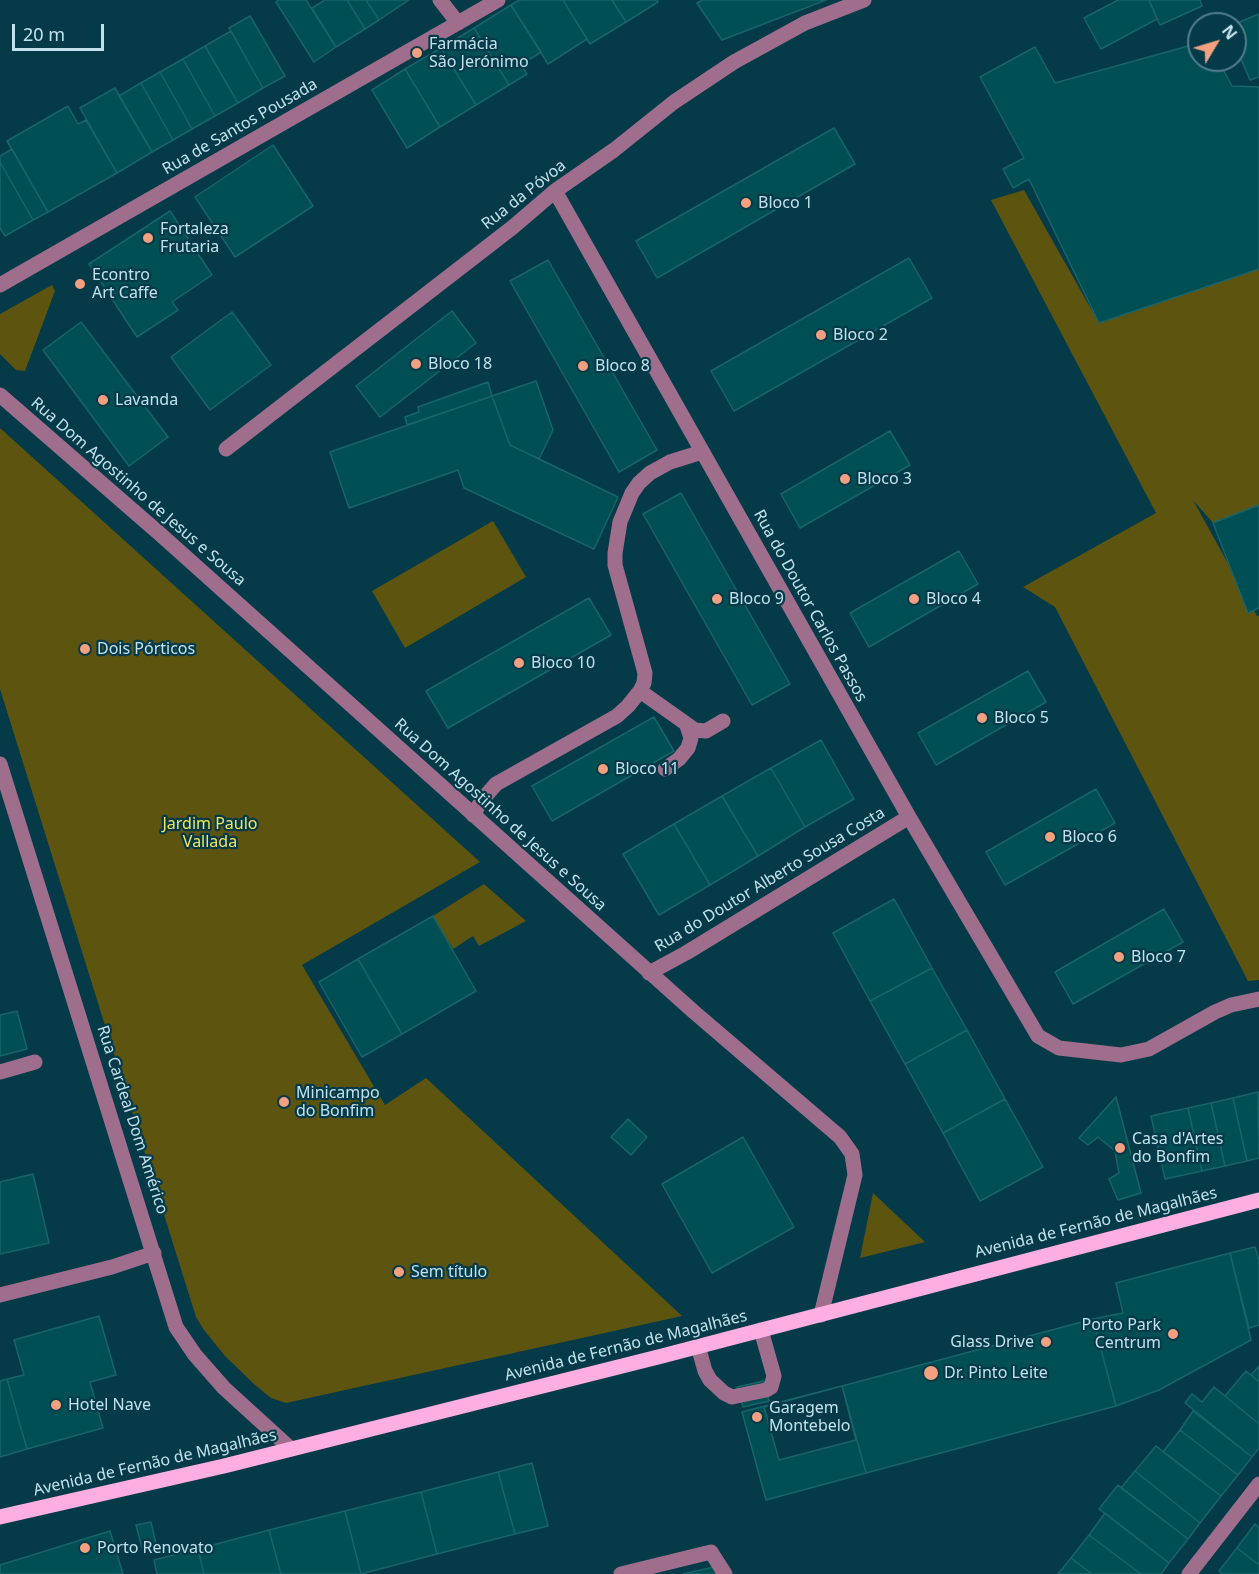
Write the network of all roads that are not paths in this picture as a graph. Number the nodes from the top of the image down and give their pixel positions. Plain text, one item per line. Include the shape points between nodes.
1 (440, 0) edge
2 (498, 0) edge
3 (864, 0) edge
4 (458, 23) junction
5 (555, 191) junction
6 (0, 285) edge
7 (0, 394) edge
8 (226, 449) dead end
9 (702, 452) junction
10 (640, 691) junction
11 (723, 721) dead end
12 (687, 726) junction
13 (0, 764) edge
14 (665, 769) dead end
15 (473, 815) junction
16 (909, 817) junction
17 (649, 973) junction
18 (1253, 1000) edge
19 (35, 1062) dead end
20 (0, 1072) edge
21 (1259, 1200) edge
22 (154, 1253) junction
23 (0, 1295) edge
24 (821, 1315) junction
25 (761, 1330) junction
26 (698, 1346) junction
27 (291, 1449) junction
28 (1259, 1484) edge
29 (0, 1517) edge
30 (621, 1574) edge
31 (725, 1574) edge
32 (1189, 1574) edge

1 - 4 street
2 - 4 street, Rua de Santos Pousada
3 - 5 street, Rua da Póvoa via 805,22 734,62
4 - 6 street, Rua de Santos Pousada
5 - 8 street, Rua da Póvoa
5 - 9 street, Rua do Doutor Carlos Passos
7 - 15 street, Rua Dom Agostinho de Jesus e Sousa
9 - 10 street via 650,473 632,493 620,522 615,565 645,673
9 - 16 street, Rua do Doutor Carlos Passos
10 - 12 street
10 - 15 street via 617,716 496,784
11 - 12 street via 706,731
12 - 14 street via 691,738 688,748
13 - 22 street, Rua Cardeal Dom Américo
15 - 17 street, Rua Dom Agostinho de Jesus e Sousa
16 - 17 street, Rua do Doutor Alberto Sousa Costa
16 - 18 street, Rua do Doutor Carlos Passos via 1038,1036 1059,1048 1121,1054 1149,1048 1215,1012
17 - 24 street, Rua Dom Agostinho de Jesus e Sousa via 840,1137 852,1154 855,1175
19 - 20 street
21 - 24 main road, Avenida de Fernão de Magalhães
22 - 23 street
22 - 27 street, Rua Cardeal Dom Américo via 176,1327 189,1348 224,1388
24 - 25 main road, Avenida de Fernão de Magalhães
25 - 26 main road, Avenida de Fernão de Magalhães
25 - 26 street via 774,1376 766,1390 732,1397 724,1394 705,1371
26 - 27 main road, Avenida de Fernão de Magalhães
27 - 29 main road, Avenida de Fernão de Magalhães
28 - 32 street
30 - 31 street via 711,1552

